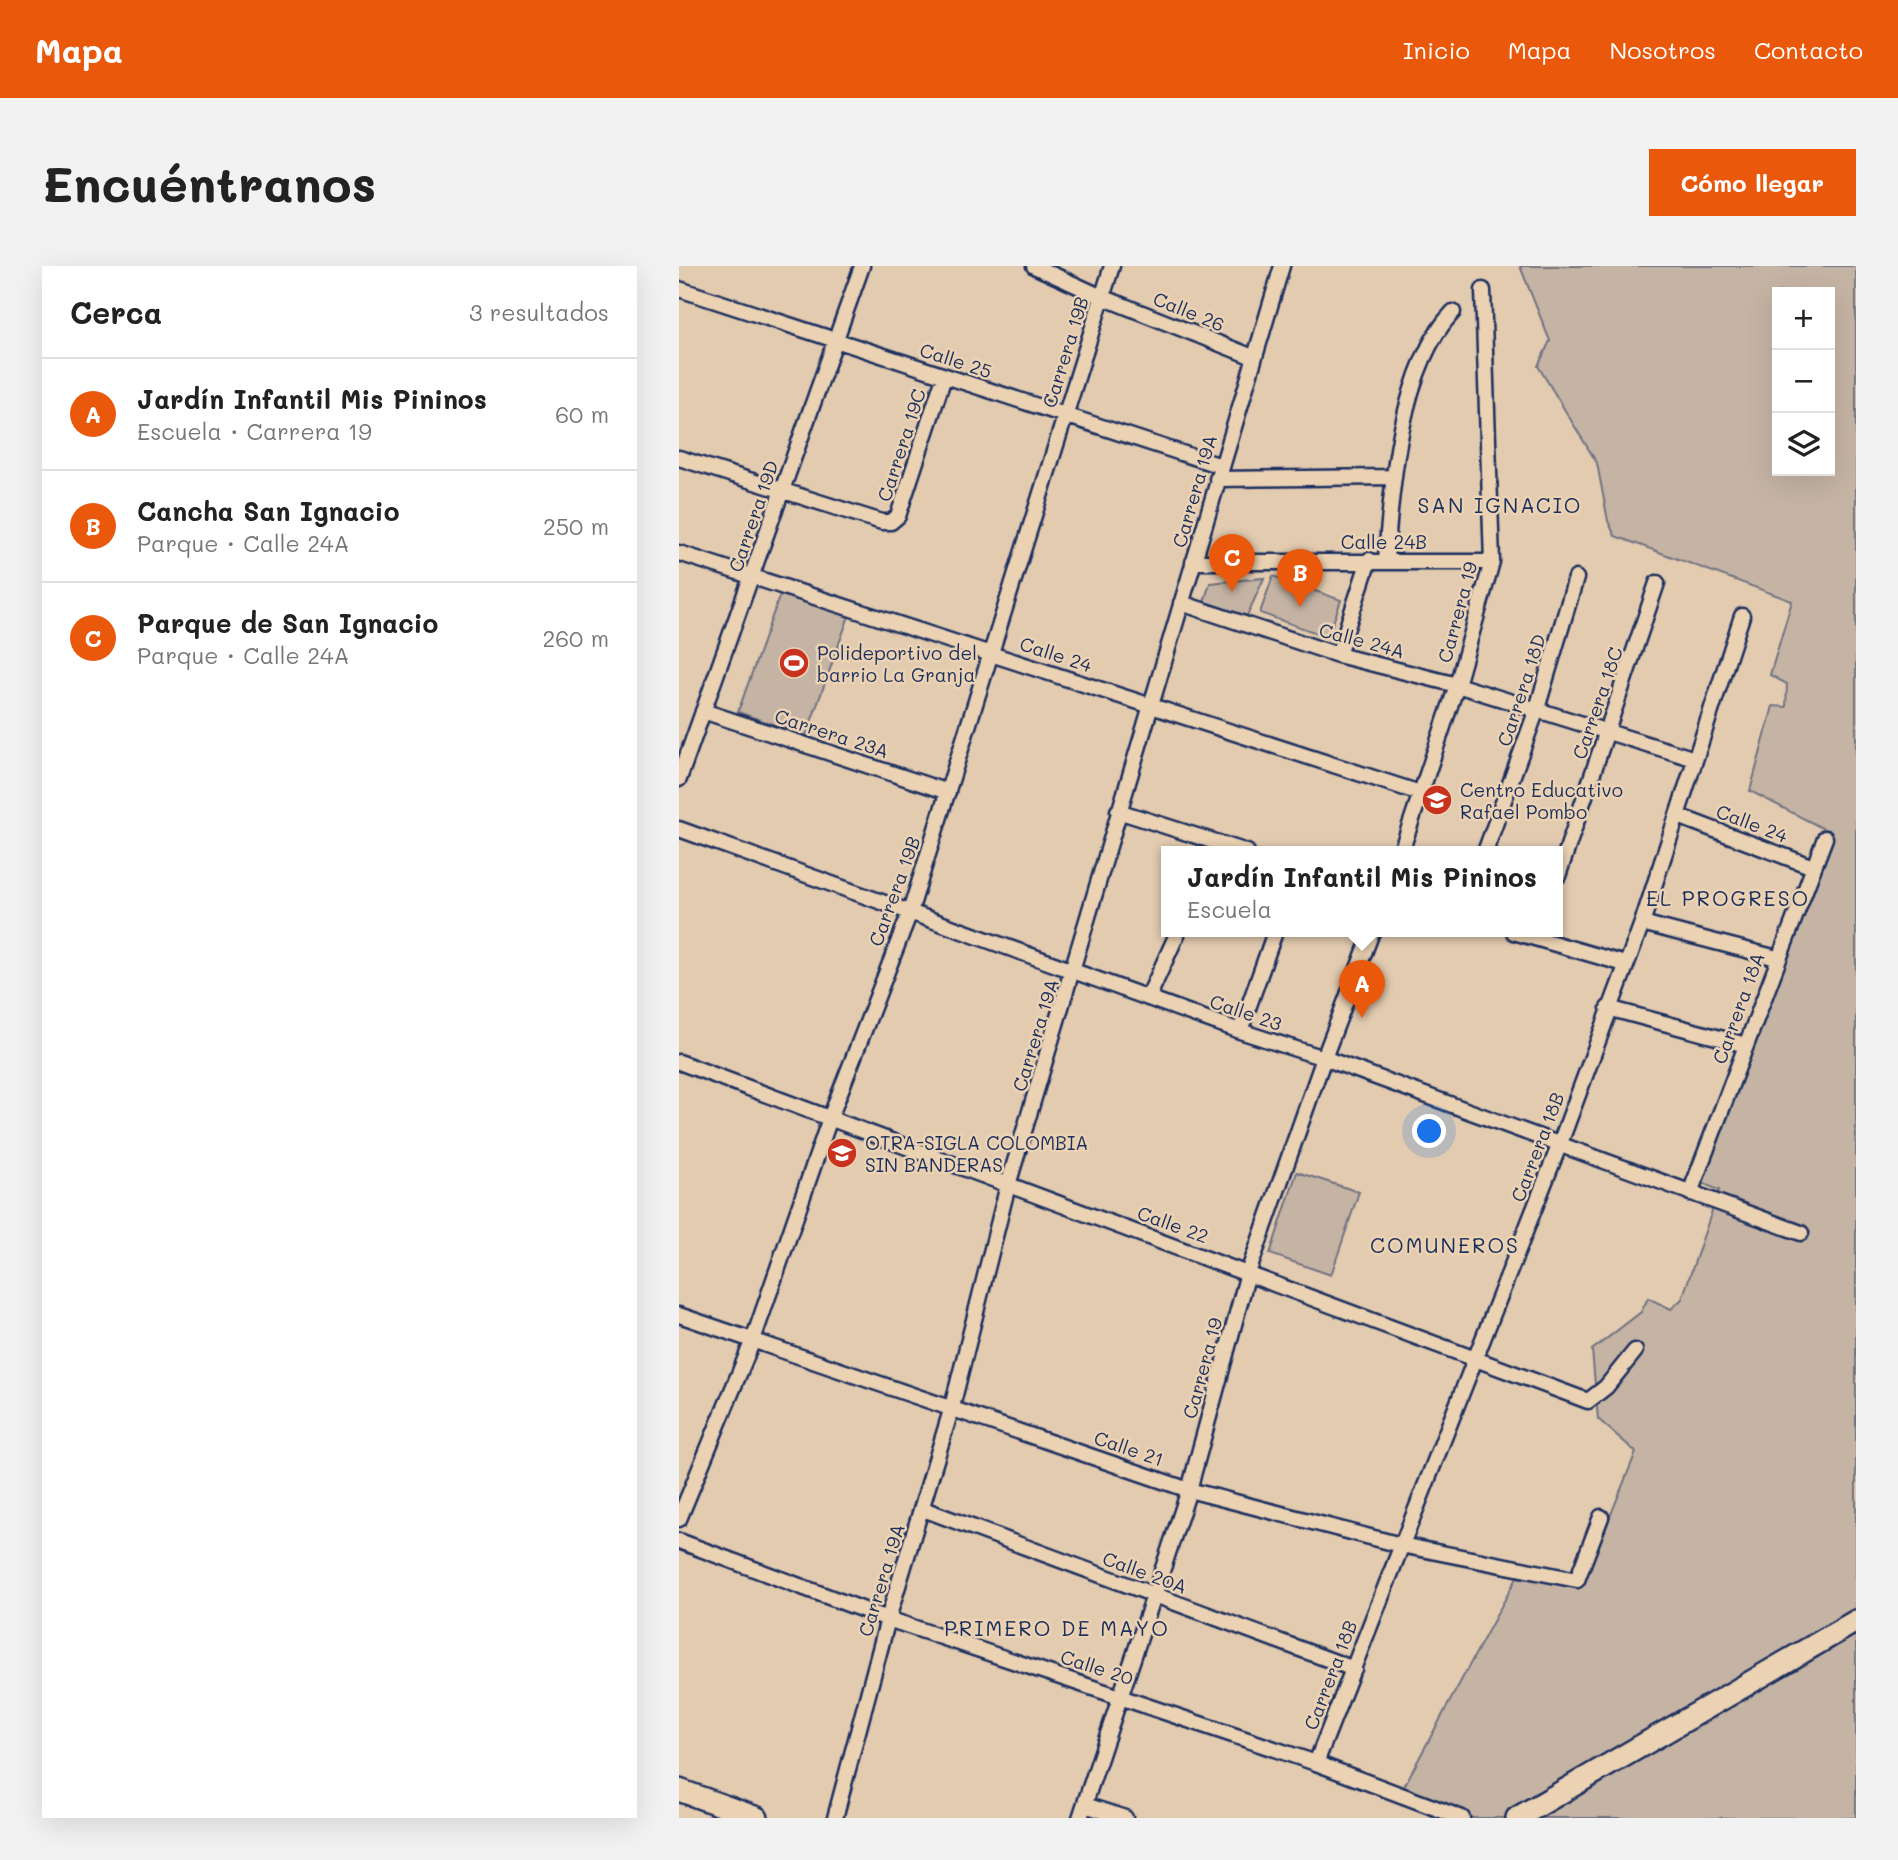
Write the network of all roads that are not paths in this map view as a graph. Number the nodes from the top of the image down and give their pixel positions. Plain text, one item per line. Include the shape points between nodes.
1 (862, 266) edge
2 (1034, 266) edge
3 (1112, 266) edge
4 (1282, 266) edge
5 (679, 289) edge
6 (1483, 290) dead end
7 (1102, 297) junction
8 (1453, 312) dead end
9 (835, 341) junction
10 (1253, 356) junction
11 (944, 377) junction
12 (1065, 414) junction
13 (679, 458) edge
14 (1219, 473) junction
15 (1392, 477) junction
16 (782, 490) junction
17 (679, 553) edge
18 (1369, 560) junction
19 (1386, 560) junction
20 (1193, 562) junction
21 (1492, 562) junction
22 (752, 576) junction
23 (1576, 578) dead end
24 (1657, 583) dead end
25 (1181, 603) junction
26 (1742, 616) dead end
27 (991, 654) junction
28 (1338, 654) junction
29 (1457, 685) junction
30 (1151, 706) junction
31 (703, 710) junction
32 (1536, 712) junction
33 (1607, 733) junction
34 (1695, 759) junction
35 (679, 779) edge
36 (948, 792) junction
37 (1420, 793) junction
38 (1118, 811) junction
39 (1678, 816) junction
40 (679, 829) edge
41 (1825, 838) dead end
42 (1228, 846) edge
43 (1403, 846) edge
44 (1487, 846) edge
45 (1563, 861) edge
46 (1813, 867) junction
47 (910, 912) junction
48 (1642, 923) junction
49 (1176, 937) edge
50 (1273, 937) edge
51 (1370, 937) edge
52 (1543, 937) edge
53 (1777, 958) junction
54 (1625, 964) junction
55 (1074, 971) junction
56 (1148, 998) junction
57 (1608, 1007) junction
58 (1240, 1031) junction
59 (1746, 1045) junction
60 (1324, 1058) junction
61 (679, 1062) edge
62 (831, 1118) junction
63 (1559, 1146) junction
64 (1008, 1185) junction
65 (1690, 1193) junction
66 (1801, 1233) dead end
67 (1248, 1273) junction
68 (679, 1315) edge
69 (754, 1340) junction
70 (1635, 1351) dead end
71 (1475, 1359) junction
72 (952, 1407) junction
73 (1189, 1490) junction
74 (923, 1509) junction
75 (1601, 1517) dead end
76 (679, 1519) edge
77 (679, 1541) edge
78 (1401, 1545) junction
79 (1154, 1597) junction
80 (888, 1619) junction
81 (1856, 1621) edge
82 (1354, 1669) junction
83 (1121, 1695) junction
84 (1316, 1763) junction
85 (679, 1790) edge
86 (1082, 1812) edge
87 (1530, 1816) edge
88 (757, 1818) edge
89 (835, 1818) edge
90 (1125, 1818) edge
91 (1462, 1818) edge

1 - 9 street, Carrera 19D
2 - 7 street, Calle 26
3 - 7 street, Carrera 19B
4 - 10 street, Carrera 19A
5 - 9 street, Calle 25
6 - 21 street, Carrera 19
7 - 10 street, Calle 26
7 - 12 street, Carrera 19B
8 - 15 street via 1428,345
9 - 11 street, Calle 25
9 - 16 street, Carrera 19D
10 - 14 street, Carrera 19A
11 - 12 street, Calle 25
11 - 16 street, Carrera 19C via 898,516 891,522
12 - 14 street, Calle 25
12 - 27 street, Carrera 19B
13 - 16 street
14 - 15 street, Calle 25
14 - 20 street, Carrera 19A
15 - 19 street
16 - 22 street, Carrera 19D
17 - 22 street, Calle 24
18 - 19 street, Calle 24B
18 - 20 street, Calle 24B
18 - 28 street
19 - 21 street, Calle 24B
20 - 25 street, Carrera 19A
21 - 29 street, Carrera 19
22 - 27 street, Calle 24
22 - 31 street, Carrera 19D
23 - 32 street, Carrera 18D
24 - 33 street, Carrera 18C
25 - 28 street, Calle 24A
25 - 30 street, Carrera 19A
26 - 34 street, Carrera 18B
27 - 30 street, Calle 24
27 - 36 street, Carrera 19B
28 - 29 street, Calle 24A
29 - 32 street, Calle 24A
29 - 37 street, Carrera 19
30 - 37 street, Calle 24
30 - 38 street, Carrera 19A
31 - 35 street, Carrera 19D
31 - 36 street, Carrera 23A
32 - 33 street, Calle 24A
32 - 44 street, Carrera 18D
33 - 34 street, Calle 24A
33 - 45 street, Carrera 18C
34 - 39 street, Carrera 18B
36 - 47 street, Carrera 19B
37 - 43 street, Carrera 19
38 - 42 street
38 - 55 street, Carrera 19A
39 - 46 street, Calle 24
39 - 48 street, Carrera 18B
40 - 47 street, Calle 23
41 - 46 street, Carrera 18A
46 - 53 street, Carrera 18A
47 - 55 street, Calle 23
47 - 62 street, Carrera 19B
48 - 53 street
48 - 54 street, Carrera 18B
49 - 56 street
50 - 58 street
51 - 60 street, Carrera 19
52 - 54 street
53 - 59 street, Carrera 18A
54 - 57 street, Carrera 18B
55 - 56 street, Calle 23
55 - 64 street, Carrera 19A
56 - 58 street, Calle 23
57 - 59 street
57 - 63 street, Carrera 18B
58 - 60 street, Calle 23
59 - 65 street, Carrera 18A
60 - 63 street, Calle 23
60 - 67 street, Carrera 19
61 - 62 street, Calle 22
62 - 64 street, Calle 22
62 - 69 street, Carrera 19B
63 - 65 street, Calle 23
63 - 71 street, Carrera 18B
64 - 67 street, Calle 22
64 - 72 street, Carrera 19A
65 - 66 street, Calle 23
67 - 71 street, Calle 22
67 - 73 street, Carrera 19
68 - 69 street, Calle 21
69 - 72 street, Calle 21
69 - 76 street, Carrera 19B
70 - 71 street, Calle 22 via 1606,1387 1588,1401
71 - 78 street, Carrera 18B
72 - 73 street, Calle 21
72 - 74 street, Carrera 19A
73 - 78 street, Calle 21
73 - 79 street, Carrera 19
74 - 79 street, Calle 20A
74 - 80 street, Carrera 19A
75 - 78 street, Calle 21 via 1577,1580
77 - 80 street, Calle 20
78 - 82 street, Carrera 18B
79 - 82 street, Calle 20A
79 - 83 street, Carrera 19
80 - 83 street, Calle 20
80 - 89 street, Carrera 19A
81 - 87 main road
82 - 84 street, Carrera 18B
83 - 84 street, Calle 20
83 - 86 street, Carrera 19
84 - 91 street, Calle 20
85 - 88 main road
86 - 90 street

